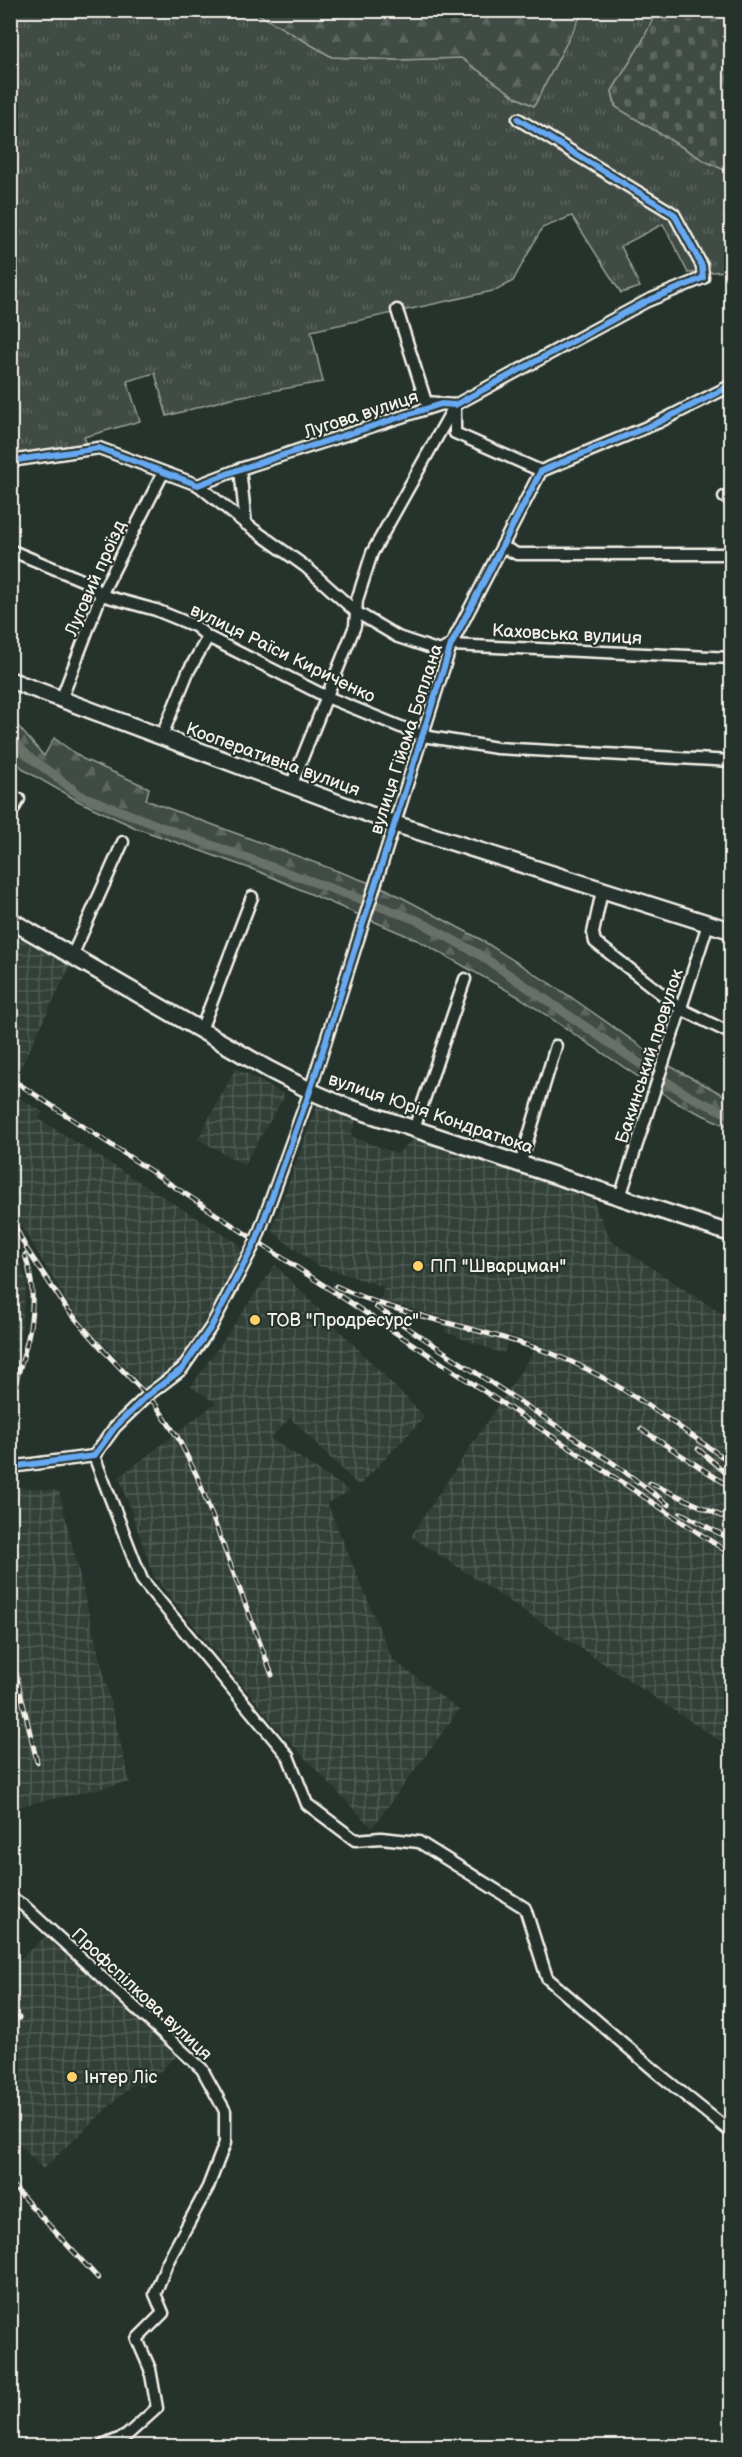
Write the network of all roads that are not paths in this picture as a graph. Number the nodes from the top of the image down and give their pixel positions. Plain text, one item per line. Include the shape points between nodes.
1 (518, 120) dead end
2 (397, 310) dead end
3 (732, 385) edge
4 (455, 405) junction
5 (10, 460) edge
6 (240, 469) junction
7 (541, 471) junction
8 (163, 472) junction
9 (198, 485) junction
10 (246, 524) junction
11 (503, 547) junction
12 (10, 550) edge
13 (732, 554) edge
14 (101, 595) junction
15 (356, 612) junction
16 (208, 637) junction
17 (451, 645) junction
18 (732, 658) edge
19 (10, 680) edge
20 (327, 697) junction
21 (61, 700) junction
22 (423, 736) junction
23 (161, 738) junction
24 (732, 761) edge
25 (291, 786) junction
26 (19, 799) dead end
27 (10, 815) edge
28 (395, 824) junction
29 (123, 842) dead end
30 (602, 891) junction
31 (252, 897) dead end
32 (10, 920) edge
33 (708, 924) junction
34 (732, 931) edge
35 (72, 956) junction
36 (465, 979) dead end
37 (681, 1009) junction
38 (201, 1030) junction
39 (732, 1034) edge
40 (556, 1047) dead end
41 (310, 1091) junction
42 (414, 1129) junction
43 (520, 1165) junction
44 (620, 1197) junction
45 (732, 1212) edge
46 (730, 1233) edge
47 (94, 1456) junction
48 (10, 1467) edge
49 (10, 1897) edge
50 (732, 2133) edge
51 (102, 2446) edge

1 - 4 street, Лугова вулиця via 674,214 702,266 703,278 647,301
2 - 4 street via 426,402
3 - 7 street via 658,422
4 - 6 street, Лугова вулиця via 441,404
4 - 7 street via 455,433
4 - 15 street via 372,553
5 - 8 street via 99,448
6 - 9 street, Лугова вулиця
6 - 10 street
7 - 11 street, вулиця Гійома Боплана
8 - 9 street
8 - 14 street, Луговий проїзд
9 - 10 street, Каховська вулиця
10 - 15 street, Каховська вулиця via 306,567
11 - 13 street via 517,554
11 - 17 street, вулиця Гійома Боплана
12 - 14 street, вулиця Раїси Кириченко via 89,583
14 - 16 street, вулиця Раїси Кириченко via 156,610 195,626
14 - 21 street, Луговий проїзд
15 - 17 street, Каховська вулиця via 398,638 440,651
15 - 20 street via 355,626
16 - 20 street, вулиця Раїси Кириченко
16 - 23 street via 188,672
17 - 18 street, Каховська вулиця
17 - 22 street, вулиця Гійома Боплана
19 - 21 street, Кооперативна вулиця
20 - 22 street, вулиця Раїси Кириченко
20 - 25 street
21 - 23 street, Кооперативна вулиця
22 - 24 street, вулиця Раїси Кириченко via 497,748
22 - 28 street, вулиця Гійома Боплана
23 - 25 street, Кооперативна вулиця
25 - 28 street, Кооперативна вулиця
26 - 27 street
28 - 30 street, Кооперативна вулиця
28 - 41 street, вулиця Гійома Боплана
29 - 35 street
30 - 33 street, Кооперативна вулиця
30 - 37 street via 593,933 595,942
31 - 38 street
32 - 35 street, вулиця Юрія Кондратюка
33 - 34 street, Кооперативна вулиця
33 - 37 street, Бакинський провулок
35 - 38 street, вулиця Юрія Кондратюка
36 - 42 street
37 - 39 street
37 - 44 street, Бакинський провулок
38 - 41 street, вулиця Юрія Кондратюка
40 - 43 street
41 - 42 street, вулиця Юрія Кондратюка
41 - 47 street, вулиця Гійома Боплана via 256,1241 211,1327 182,1369 139,1403
42 - 43 street, вулиця Юрія Кондратюка
43 - 44 street, вулиця Юрія Кондратюка
44 - 46 street, вулиця Юрія Кондратюка
45 - 46 street
47 - 48 street
47 - 50 street via 142,1580 288,1756 307,1804 355,1840 419,1842 525,1908 547,1978
49 - 51 street, Профспілкова вулиця via 202,2069 225,2111 225,2143 208,2187 167,2263 155,2294 163,2313 137,2339 150,2369 157,2408 126,2436

